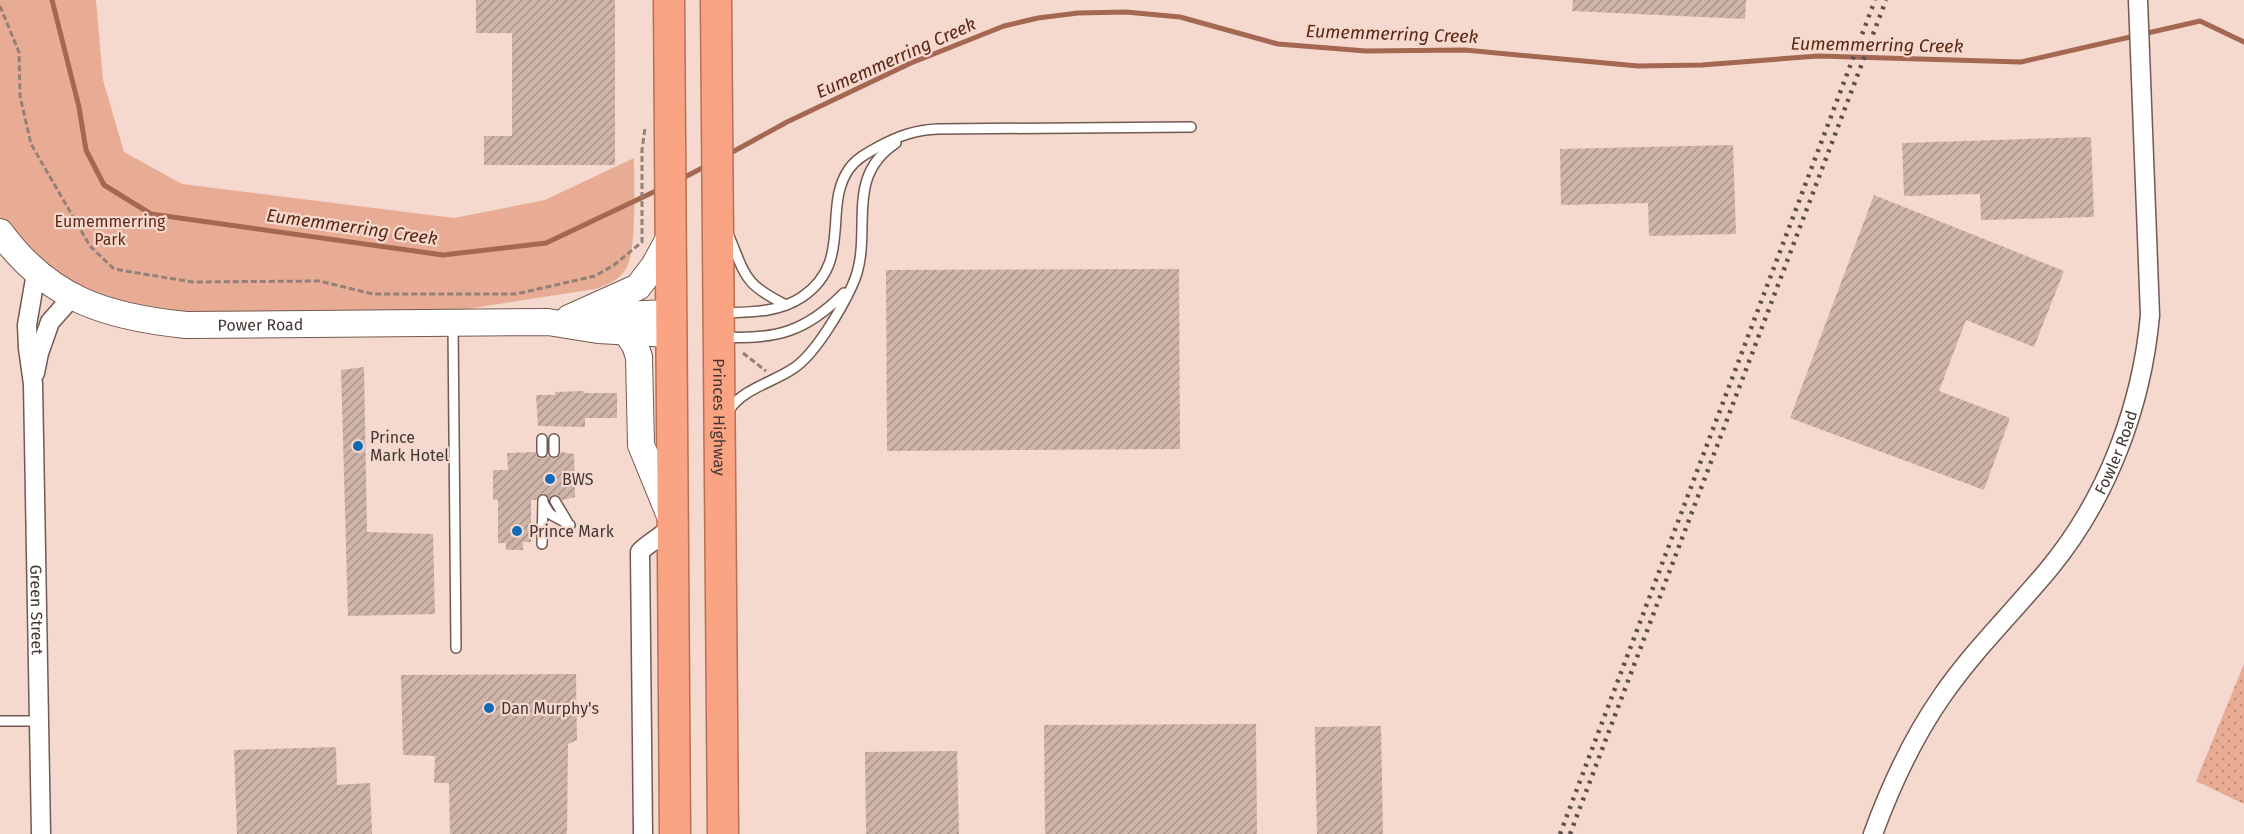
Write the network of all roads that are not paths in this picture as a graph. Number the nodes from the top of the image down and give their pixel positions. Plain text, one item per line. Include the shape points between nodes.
1 (669, 0) edge
2 (716, 0) edge
3 (2138, 5) edge
4 (1191, 127) dead end
5 (938, 129) junction
6 (717, 200) junction
7 (661, 230) junction
8 (0, 232) edge
9 (36, 273) junction
10 (852, 285) junction
11 (74, 296) junction
12 (786, 305) junction
13 (559, 320) junction
14 (453, 323) junction
15 (672, 323) junction
16 (627, 333) junction
17 (725, 333) junction
18 (33, 384) junction
19 (718, 425) junction
20 (542, 439) dead end
21 (554, 439) dead end
22 (542, 452) dead end
23 (554, 452) dead end
24 (555, 501) dead end
25 (673, 523) junction
26 (543, 544) dead end
27 (456, 648) dead end
28 (0, 721) edge
29 (39, 722) junction
30 (41, 834) edge
31 (643, 834) edge
32 (675, 834) edge
33 (723, 834) edge
34 (1873, 834) edge

1 - 7 highway via 670,142
2 - 6 highway, Princes Highway
3 - 34 street, Fowler Road via 2150,315 2144,361 2126,430 2103,482 2068,544 1955,678 1921,728 1889,791
4 - 5 lane
5 - 10 lane via 897,142 870,170 862,196 860,262
5 - 12 lane via 896,137 848,170 840,190 836,235 826,270 808,292
6 - 12 lane via 749,281 763,294
6 - 17 highway, Princes Highway
7 - 13 main road via 654,266 638,287
7 - 15 highway
8 - 9 main road, Power Road
9 - 11 main road, Power Road
9 - 18 street, Green Street via 27,325
10 - 17 lane via 818,317 792,331 756,338
10 - 19 lane via 806,359 739,398
11 - 14 main road, Power Road via 108,312 186,325
11 - 18 street, Green Street via 50,322
12 - 17 lane via 759,312
13 - 14 main road, Power Road
13 - 15 main road, Power Road via 643,313
13 - 16 main road, Power Road
14 - 27 lane
15 - 16 main road, Power Road
15 - 17 highway
15 - 25 highway
16 - 25 main road via 639,357 641,445
17 - 19 highway, Princes Highway
18 - 29 street, Green Street
19 - 33 highway, Princes Highway
20 - 22 lane
21 - 23 lane
24 - 26 lane via 570,525 550,514 543,500
25 - 31 street via 663,536 640,552
25 - 32 highway
28 - 29 lane
29 - 30 street, Green Street

